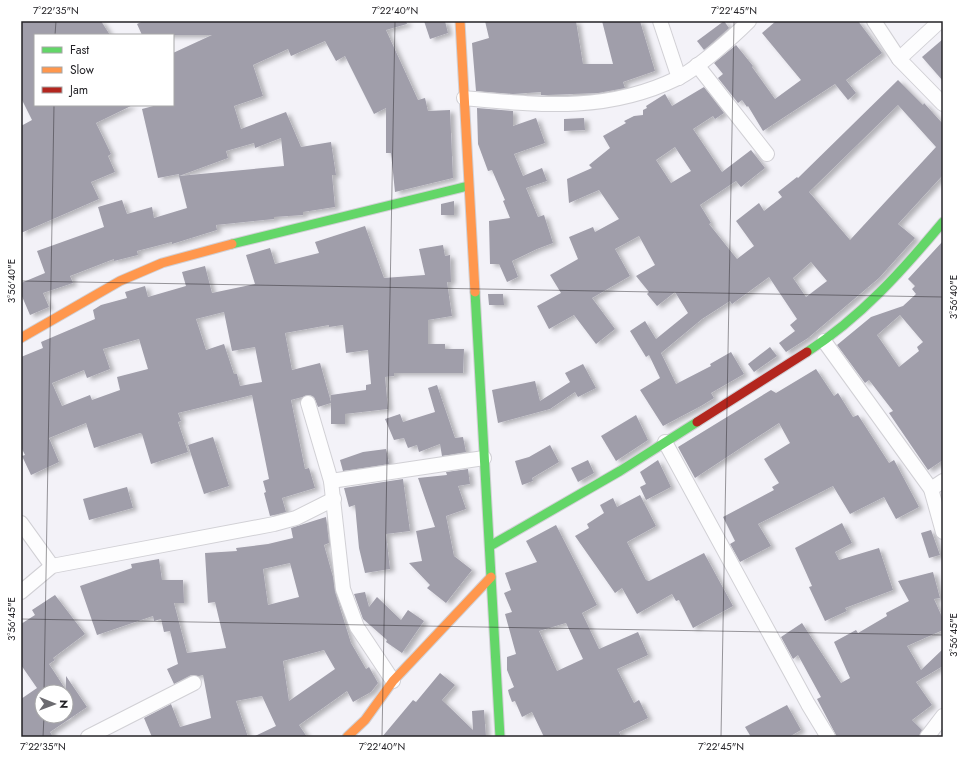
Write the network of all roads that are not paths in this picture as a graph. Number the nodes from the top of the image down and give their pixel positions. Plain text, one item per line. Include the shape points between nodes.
1 (460, 21) edge
2 (660, 21) edge
3 (749, 21) edge
4 (874, 21) edge
5 (940, 21) edge
6 (899, 59) junction
7 (697, 65) junction
8 (679, 78) junction
9 (464, 98) junction
10 (943, 104) edge
11 (767, 154) dead end
12 (468, 186) junction
13 (943, 222) edge
14 (21, 338) edge
15 (824, 340) junction
16 (308, 403) dead end
17 (665, 442) junction
18 (484, 458) junction
19 (331, 481) junction
20 (943, 481) edge
21 (931, 489) junction
22 (334, 499) junction
23 (21, 523) edge
24 (943, 532) edge
25 (490, 546) junction
26 (52, 566) junction
27 (491, 577) junction
28 (21, 592) edge
29 (393, 681) junction
30 (194, 683) dead end
31 (943, 716) edge
32 (88, 737) edge
33 (348, 737) edge
34 (500, 737) edge
35 (828, 737) edge
36 (926, 737) edge

1 - 9 street
2 - 8 street
3 - 7 street
4 - 6 street
5 - 6 street
6 - 10 street
7 - 8 street
7 - 11 street
8 - 9 street via 636,94 586,105 542,105
9 - 12 street
12 - 14 street via 162,263 120,281
12 - 18 street
13 - 15 street via 871,303
15 - 17 street
15 - 21 street
16 - 19 street
17 - 25 street via 607,479
17 - 35 street
18 - 19 street
18 - 25 street
19 - 22 street
20 - 21 street
21 - 24 street
22 - 26 street via 296,518 274,524
22 - 29 street via 343,588 357,627
23 - 26 street
25 - 27 street
26 - 28 street
27 - 29 street
27 - 34 street
29 - 33 street via 365,720
30 - 32 street
31 - 36 street

